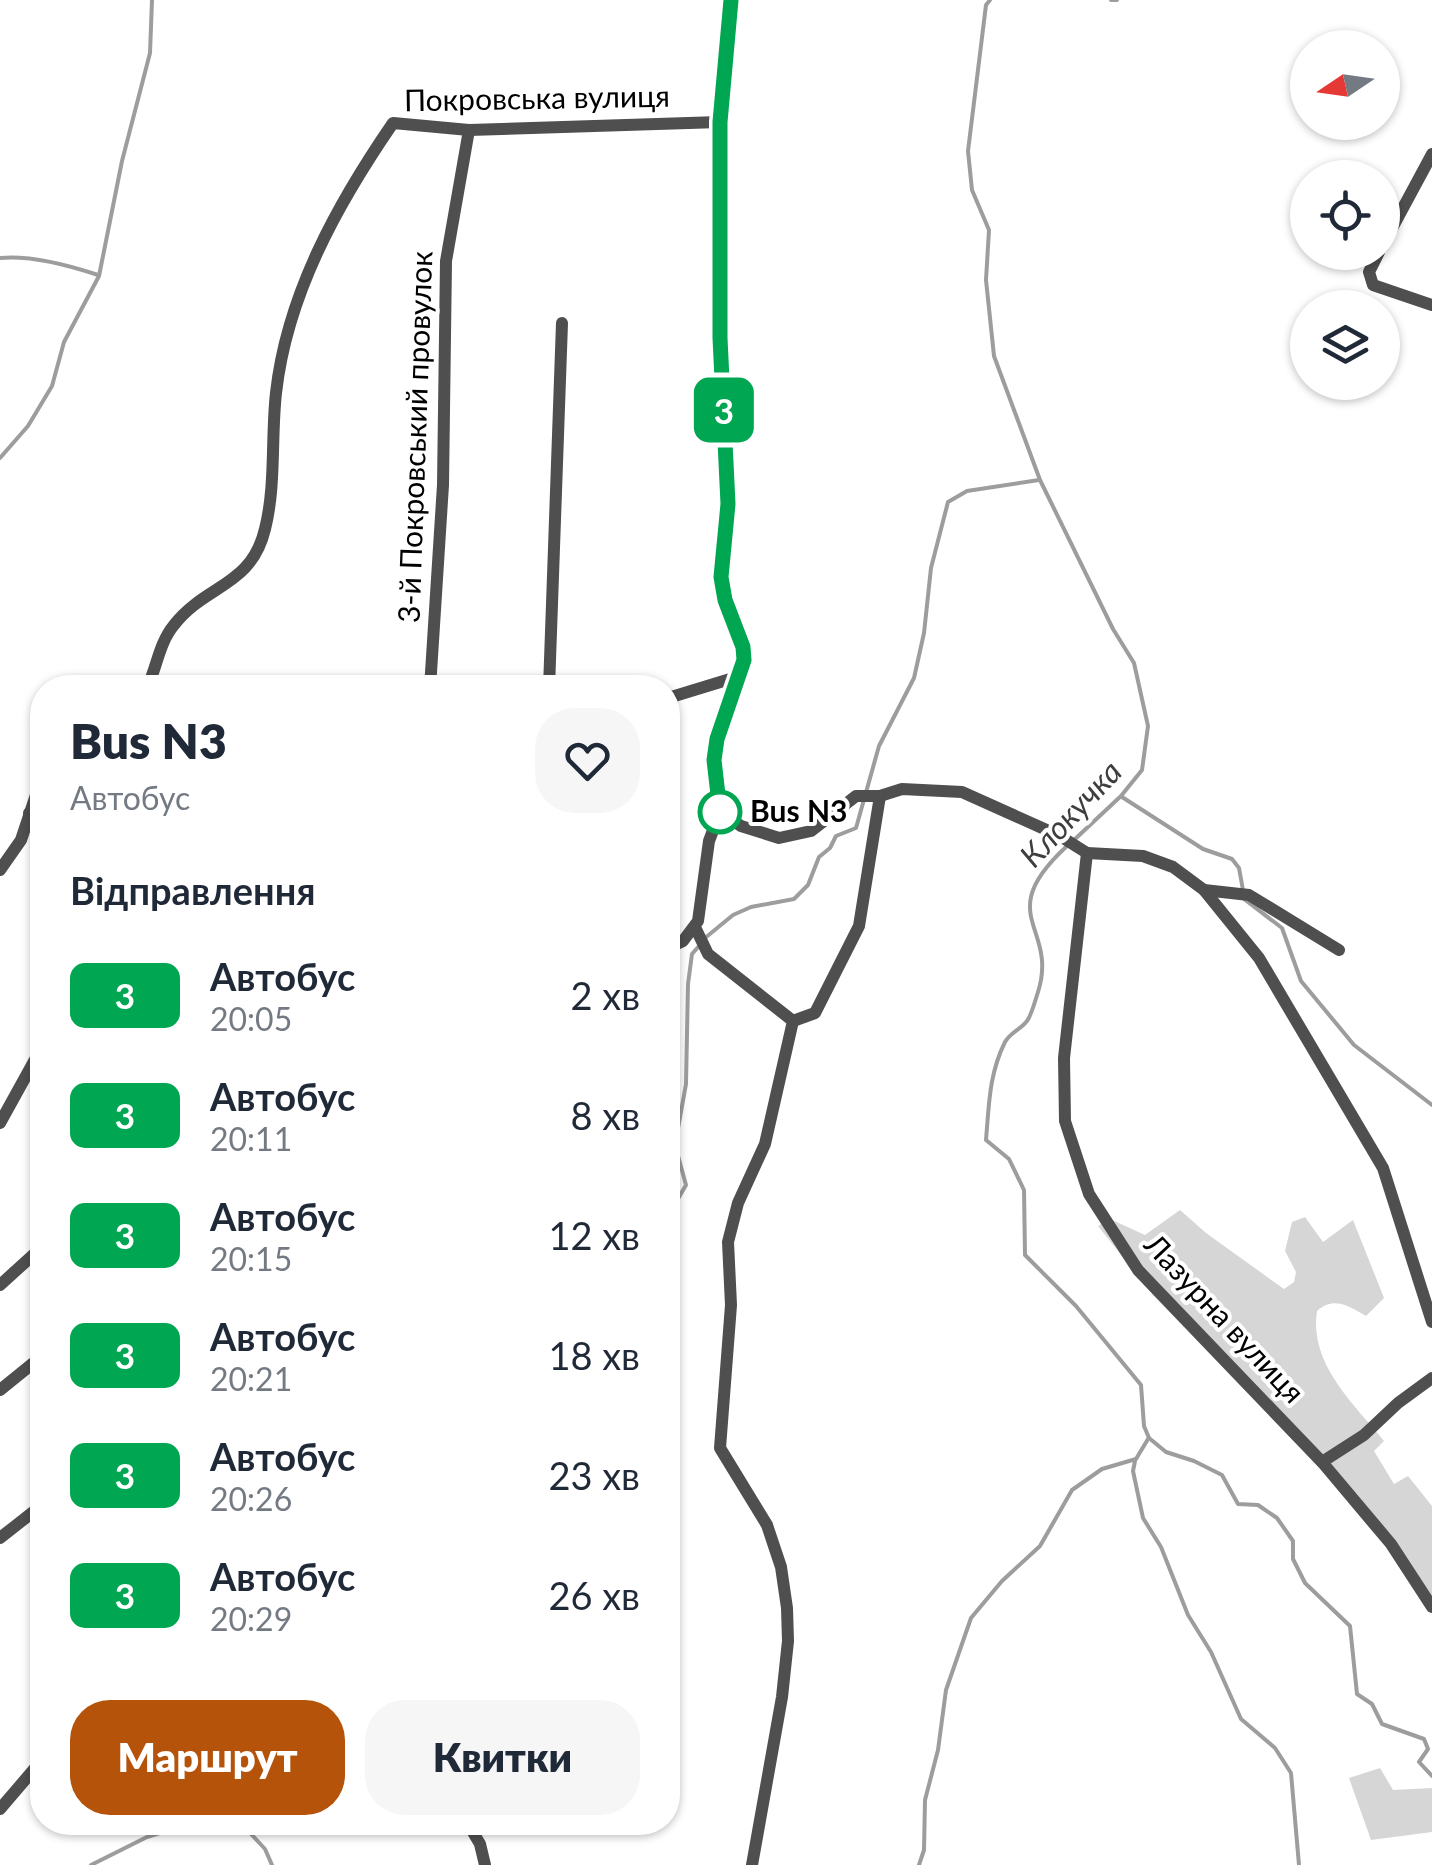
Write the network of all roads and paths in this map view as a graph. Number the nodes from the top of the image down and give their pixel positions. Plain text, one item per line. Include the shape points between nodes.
1 (731, 0) edge
2 (720, 122) junction
3 (469, 130) junction
4 (1432, 154) edge
5 (1400, 214) edge
6 (1370, 270) edge
7 (1432, 306) edge
8 (562, 323) dead end
9 (152, 675) edge
10 (431, 675) edge
11 (549, 675) edge
12 (740, 676) junction
13 (680, 694) edge
14 (876, 795) junction
15 (720, 812) junction
16 (29, 814) edge
17 (1081, 849) junction
18 (0, 870) edge
19 (1204, 890) junction
20 (697, 933) junction
21 (680, 942) edge
22 (1340, 950) dead end
23 (793, 1021) junction
24 (30, 1069) edge
25 (0, 1123) edge
26 (30, 1257) edge
27 (0, 1285) edge
28 (1432, 1322) edge
29 (30, 1365) edge
30 (1432, 1378) edge
31 (2, 1385) edge
32 (1322, 1462) junction
33 (30, 1514) edge
34 (0, 1538) edge
35 (1432, 1607) edge
36 (30, 1774) edge
37 (0, 1809) edge
38 (475, 1835) edge
39 (485, 1865) edge
40 (752, 1865) edge

1 - 2 street
2 - 3 street, Покровська вулиця
2 - 12 street via 728,504 721,577 743,647
3 - 9 street, Покровська вулиця via 393,123 376,146 305,277 288,328 276,390 266,529 253,560 172,626
3 - 10 street, 3-й Покровський провулок via 446,261 443,486
4 - 5 street
6 - 7 street via 1374,285
8 - 11 street
12 - 13 street
12 - 15 street via 717,739
14 - 15 street via 856,796 811,831 778,838
14 - 17 street via 902,789 962,792
14 - 23 street via 859,926 815,1013
15 - 20 street via 709,841
16 - 18 street
17 - 19 street via 1143,856
17 - 32 street, Лазурна вулиця via 1064,1058 1065,1121 1086,1186 1146,1280
19 - 22 street via 1244,893
19 - 28 street via 1259,958 1383,1168
20 - 21 street
20 - 23 street via 708,954
23 - 40 street via 765,1144 728,1242 731,1305 720,1448 772,1537 787,1608 782,1697
24 - 25 street
26 - 27 street
29 - 31 street
30 - 32 street
32 - 35 street, Лазурна вулиця via 1391,1544
33 - 34 street
36 - 37 street
38 - 39 street

